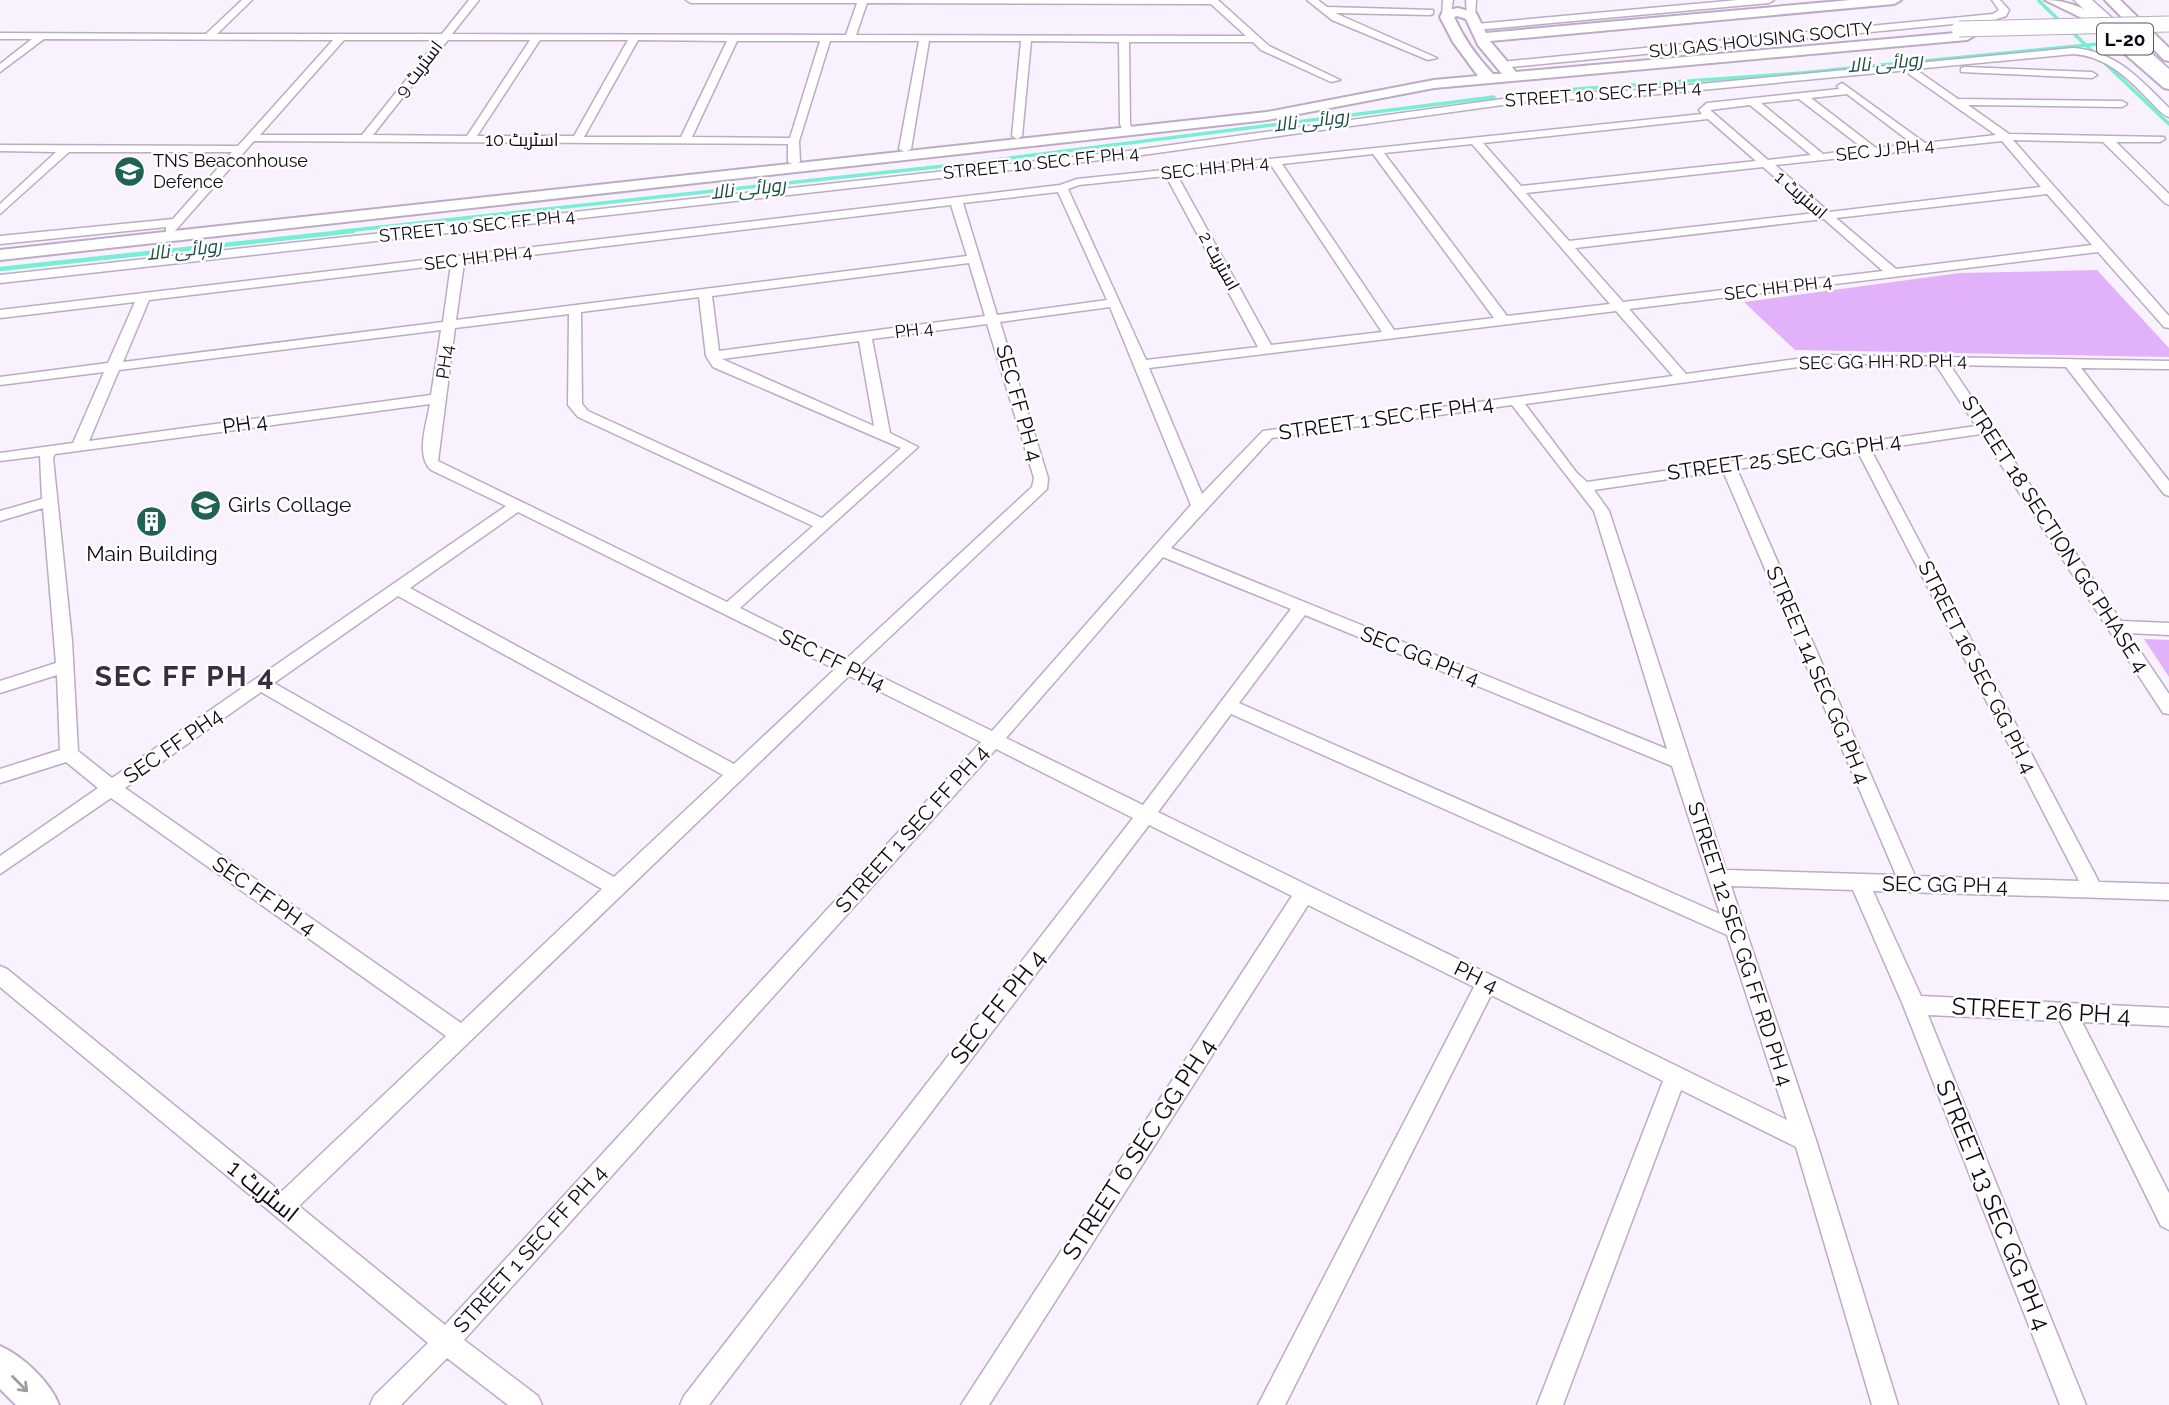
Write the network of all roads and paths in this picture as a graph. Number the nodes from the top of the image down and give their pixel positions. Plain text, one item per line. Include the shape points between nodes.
1 (247, 0) edge
2 (474, 0) edge
3 (691, 0) edge
4 (1312, 0) edge
5 (1448, 0) edge
6 (1471, 0) edge
7 (1769, 0) edge
8 (1828, 0) edge
9 (1894, 0) edge
10 (2052, 0) edge
11 (2082, 0) edge
12 (2101, 0) edge
13 (2112, 0) edge
14 (863, 1) edge
15 (1213, 1) edge
16 (1996, 1) edge
17 (1324, 10) junction
18 (1430, 12) dead end
19 (1447, 17) junction
20 (2169, 24) edge
21 (1477, 29) junction
22 (2169, 30) edge
23 (1963, 32) junction
24 (0, 36) edge
25 (42, 36) junction
26 (208, 37) junction
27 (340, 38) junction
28 (442, 38) junction
29 (536, 39) junction
30 (634, 39) junction
31 (1254, 39) junction
32 (732, 40) junction
33 (825, 40) junction
34 (849, 40) junction
35 (924, 40) junction
36 (1026, 41) junction
37 (1124, 41) junction
38 (1464, 49) junction
39 (1432, 58) dead end
40 (2169, 58) edge
41 (0, 69) edge
42 (1510, 75) junction
43 (2092, 75) dead end
44 (1438, 78) junction
45 (2169, 79) edge
46 (1335, 80) dead end
47 (1490, 80) junction
48 (1835, 81) dead end
49 (2169, 85) edge
50 (1850, 92) junction
51 (1531, 96) junction
52 (1801, 96) junction
53 (1507, 99) junction
54 (1752, 101) junction
55 (1955, 102) junction
56 (2122, 104) dead end
57 (2169, 114) edge
58 (1710, 116) junction
59 (1127, 128) junction
60 (1017, 136) junction
61 (2006, 137) junction
62 (250, 138) junction
63 (365, 139) junction
64 (470, 139) junction
65 (2107, 139) junction
66 (2160, 139) dead end
67 (577, 140) junction
68 (685, 140) junction
69 (794, 141) junction
70 (1475, 141) junction
71 (1924, 147) junction
72 (0, 148) edge
73 (65, 149) junction
74 (240, 149) junction
75 (905, 149) junction
76 (1377, 152) junction
77 (1873, 152) junction
78 (1820, 157) junction
79 (794, 162) junction
80 (1275, 162) junction
81 (1765, 163) junction
82 (1170, 173) junction
83 (1062, 188) junction
84 (1519, 190) junction
85 (2049, 190) junction
86 (956, 201) junction
87 (2169, 201) edge
88 (0, 210) edge
89 (1825, 216) junction
90 (172, 225) junction
91 (1, 245) edge
92 (1568, 245) junction
93 (2100, 248) junction
94 (974, 259) junction
95 (458, 261) junction
96 (1893, 273) junction
97 (0, 279) edge
98 (705, 293) junction
99 (144, 297) junction
100 (1115, 303) junction
101 (1622, 308) junction
102 (575, 309) junction
103 (0, 314) edge
104 (994, 319) junction
105 (1504, 321) junction
106 (450, 324) junction
107 (2169, 324) edge
108 (1390, 334) junction
109 (865, 336) junction
110 (1267, 350) junction
111 (713, 356) junction
112 (1940, 360) junction
113 (2070, 363) junction
114 (1140, 365) junction
115 (2169, 365) edge
116 (114, 366) junction
117 (1683, 379) junction
118 (0, 381) edge
119 (440, 398) junction
120 (1516, 401) junction
121 (1984, 429) junction
122 (883, 435) junction
123 (79, 446) junction
124 (1862, 446) junction
125 (50, 450) junction
126 (0, 457) edge
127 (431, 462) joint
128 (1728, 465) junction
129 (1584, 487) junction
130 (2169, 491) edge
131 (52, 501) junction
132 (517, 505) junction
133 (1199, 506) junction
134 (0, 516) edge
135 (825, 525) junction
136 (1161, 550) junction
137 (399, 589) junction
138 (1301, 608) junction
139 (729, 609) junction
140 (2118, 627) junction
141 (2169, 629) edge
142 (63, 667) junction
143 (847, 668) junction
144 (261, 684) junction
145 (0, 687) edge
146 (1227, 705) junction
147 (2169, 708) edge
148 (994, 740) junction
149 (69, 754) junction
150 (1680, 762) junction
151 (736, 774) junction
152 (0, 776) edge
153 (112, 789) junction
154 (1146, 815) junction
155 (0, 866) edge
156 (1720, 878) junction
157 (1860, 883) junction
158 (1909, 884) junction
159 (616, 888) junction
160 (2092, 888) junction
161 (2169, 891) edge
162 (1305, 893) junction
163 (1736, 930) junction
164 (0, 975) edge
165 (1486, 983) junction
166 (1914, 1005) junction
167 (2067, 1013) junction
168 (2169, 1017) edge
169 (461, 1035) junction
170 (1676, 1074) junction
171 (1805, 1140) junction
172 (282, 1207) junction
173 (2169, 1218) edge
174 (446, 1342) junction
175 (0, 1364) edge
176 (41, 1405) edge
177 (383, 1405) edge
178 (529, 1405) edge
179 (693, 1405) edge
180 (974, 1405) edge
181 (1271, 1405) edge
182 (1550, 1405) edge
183 (1885, 1405) edge
184 (2073, 1405) edge

1 - 26 street
2 - 28 street, اسٹریٹ 9
3 - 14 street
4 - 17 street
5 - 19 street
6 - 21 street
7 - 21 street
8 - 21 main road
9 - 21 main road
10 - 49 main road via 2085,13
11 - 45 highway, L-20
12 - 40 highway, L-20
13 - 40 main road
14 - 15 street
14 - 34 street
15 - 31 street
16 - 42 street, SUI GAS HOUSING SOCITY via 2004,10 1993,17
17 - 18 street
17 - 39 street
19 - 21 main road via 1458,12
19 - 38 main road
20 - 23 main road, bridge
21 - 42 main road
22 - 23 main road
23 - 42 main road
24 - 25 street
25 - 26 street
25 - 41 street
26 - 27 street
27 - 28 street
27 - 62 street
28 - 29 street
28 - 63 street, اسٹریٹ 9
29 - 30 street
29 - 64 street
30 - 32 street
30 - 67 street
31 - 37 street
31 - 46 street
32 - 33 street
32 - 68 street
33 - 34 street
33 - 69 street
34 - 35 street
35 - 36 street
35 - 75 street
36 - 37 street
36 - 60 street
37 - 59 street
38 - 44 main road via 1464,65
38 - 47 main road
42 - 47 main road
42 - 51 street
43 - 55 street via 1913,72
44 - 47 main road
44 - 59 main road
47 - 53 street
47 - 59 main road via 1388,91 1267,116
48 - 50 street
50 - 52 street
50 - 71 street
51 - 53 street, STREET 10 SEC FF PH 4
51 - 57 street, STREET 10 SEC FF PH 4 via 1638,93 2082,50 2103,55
52 - 54 street
52 - 77 street
53 - 97 street, STREET 10 SEC FF PH 4 via 1128,154
54 - 58 street via 1707,106 1704,110
54 - 78 street
55 - 56 street
55 - 61 street
58 - 70 street, SEC HH PH 4
58 - 81 street, اسٹریٹ 1
59 - 60 main road
59 - 91 main road
60 - 75 main road
61 - 65 street, SEC JJ PH 4
61 - 71 street, SEC JJ PH 4
61 - 85 street
62 - 63 street, اسٹریٹ 10
62 - 74 street
63 - 64 street, اسٹریٹ 10
64 - 67 street, اسٹریٹ 10
65 - 66 street, SEC JJ PH 4
65 - 87 street
67 - 68 street, اسٹریٹ 10
68 - 69 street, اسٹریٹ 10
69 - 79 street
70 - 76 street, SEC HH PH 4
70 - 84 street
71 - 77 street, SEC JJ PH 4
72 - 73 street
73 - 74 street
73 - 88 street
74 - 90 street
75 - 79 main road
76 - 80 street, SEC HH PH 4
76 - 105 street
77 - 78 street, SEC JJ PH 4
78 - 81 street, SEC JJ PH 4
79 - 90 main road
80 - 82 street, SEC HH PH 4
80 - 108 street
81 - 84 street
81 - 89 street, اسٹریٹ 1
82 - 83 street, SEC HH PH 4 via 1077,182
82 - 110 street, اسٹریٹ 2
83 - 86 street, SEC HH PH 4
83 - 100 street
84 - 92 street
85 - 89 street
85 - 93 street
86 - 94 street
86 - 95 street, SEC HH PH 4
89 - 92 street
89 - 96 street, اسٹریٹ 1
90 - 91 main road
92 - 101 street
93 - 96 street
93 - 107 street
94 - 98 street
94 - 104 street
95 - 99 street, SEC HH PH 4
95 - 106 street, PH4
96 - 101 street, SEC HH PH 4
98 - 102 street
98 - 111 street
99 - 103 street, SEC HH PH 4
99 - 116 street
100 - 104 street, PH 4
100 - 114 street
101 - 105 street, SEC HH PH 4
101 - 117 street
102 - 106 street
102 - 135 street via 575,405 583,414
104 - 109 street, PH 4
104 - 143 street, SEC FF PH 4 via 1041,478 1039,489
105 - 108 street, SEC HH PH 4
106 - 116 street
106 - 119 street, PH4
108 - 110 street, SEC HH PH 4
109 - 111 street, PH 4
109 - 122 street
110 - 114 street, SEC HH PH 4
111 - 122 street via 718,364
112 - 113 street, SEC GG HH RD PH 4
112 - 117 street, SEC GG HH RD PH 4 via 1827,359
112 - 121 street, STREET 18 SECTION GG PHASE 4
113 - 115 street, SEC GG HH RD PH 4
113 - 130 street
114 - 133 street
116 - 118 street
116 - 123 street
117 - 120 street, SEC GG HH RD PH 4
119 - 123 street, PH 4
119 - 127 street, PH4
120 - 129 street
120 - 133 street, STREET 1 SEC FF PH 4 via 1268,434
121 - 124 street, STREET 25 SEC GG PH 4
121 - 140 street, STREET 18 SECTION GG PHASE 4
122 - 135 street via 911,447
123 - 125 street, PH 4
124 - 128 street, STREET 25 SEC GG PH 4
124 - 160 street, STREET 16 SEC GG PH 4
125 - 126 street, PH 4
125 - 131 street via 46,458
127 - 132 street, SEC FF PH4
128 - 129 street, STREET 25 SEC GG PH 4
128 - 158 street, STREET 14 SEC GG PH 4
129 - 150 street, STREET 12 SEC GG FF RD PH 4 via 1601,511
131 - 134 street
131 - 142 street
132 - 137 street, SEC FF PH4
132 - 139 street, SEC FF PH4
133 - 136 street, STREET 1 SEC FF PH 4
135 - 139 street
136 - 138 street, SEC GG PH 4
136 - 148 street, STREET 1 SEC FF PH 4
137 - 144 street, SEC FF PH4
137 - 151 street
138 - 146 street, SEC FF PH 4
138 - 150 street, SEC GG PH 4
139 - 143 street, SEC FF PH4
140 - 141 street
140 - 147 street, STREET 18 SECTION GG PHASE 4
142 - 145 street
142 - 149 street
143 - 148 street, SEC FF PH4
143 - 151 street, SEC FF PH 4
144 - 153 street, SEC FF PH4
144 - 159 street
146 - 154 street, SEC FF PH 4
146 - 163 street
148 - 154 street, SEC FF PH4
148 - 174 street, STREET 1 SEC FF PH 4
149 - 152 street
149 - 153 street, SEC FF PH 4
150 - 156 street, STREET 12 SEC GG FF RD PH 4
151 - 159 street, SEC FF PH 4
153 - 155 street, SEC FF PH4
153 - 169 street, SEC FF PH 4
154 - 162 street, PH 4
154 - 179 street, SEC FF PH 4
156 - 157 street, SEC GG PH 4
156 - 163 street, STREET 12 SEC GG FF RD PH 4
157 - 158 street, SEC GG PH 4
157 - 166 street, STREET 13 SEC GG PH 4
158 - 160 street, SEC GG PH 4
159 - 169 street, SEC FF PH 4
160 - 161 street, SEC GG PH 4
162 - 165 street, PH 4
162 - 180 street, STREET 6 SEC GG PH 4
163 - 171 street, STREET 12 SEC GG FF RD PH 4
164 - 172 street, اسٹریٹ 1
165 - 170 street, PH 4
165 - 181 street
166 - 167 street, STREET 26 PH 4
166 - 184 street, STREET 13 SEC GG PH 4
167 - 168 street, STREET 26 PH 4
167 - 173 street
169 - 172 street, SEC FF PH 4
170 - 171 street, PH 4
170 - 182 street
171 - 183 street, STREET 12 SEC GG FF RD PH 4
172 - 174 street, اسٹریٹ 1
174 - 177 street, STREET 1 SEC FF PH 4
174 - 178 street, اسٹریٹ 1
175 -> 176 main road

